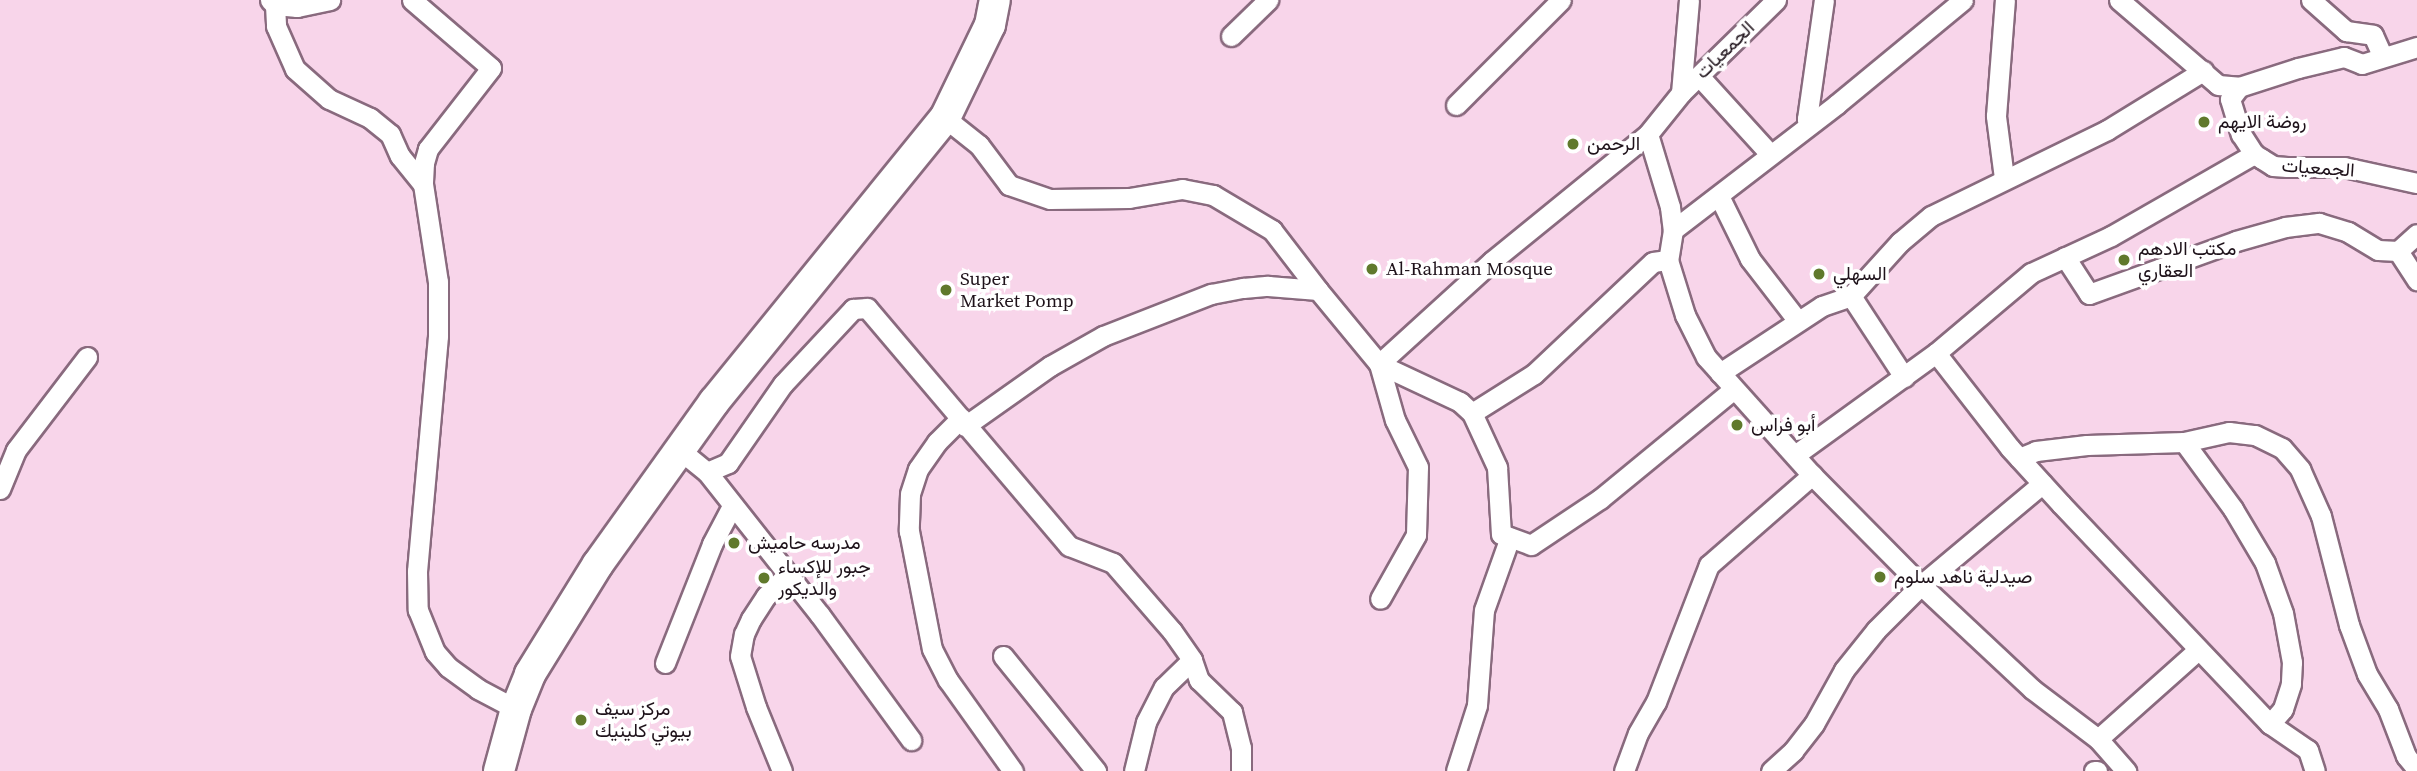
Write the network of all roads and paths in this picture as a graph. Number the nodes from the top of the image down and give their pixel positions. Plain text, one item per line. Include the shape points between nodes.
1 (330, 0) edge
2 (412, 0) edge
3 (995, 0) edge
4 (1268, 0) edge
5 (1561, 0) edge
6 (1689, 0) edge
7 (1824, 0) edge
8 (1963, 0) edge
9 (2005, 0) edge
10 (2119, 0) edge
11 (2311, 0) edge
12 (272, 2) edge
13 (1770, 2) edge
14 (1231, 36) dead end
15 (2417, 47) edge
16 (2383, 57) junction
17 (2203, 71) junction
18 (1699, 76) junction
19 (2239, 87) junction
20 (1681, 93) junction
21 (1456, 105) dead end
22 (945, 118) junction
23 (1810, 124) junction
24 (1648, 134) junction
25 (2254, 154) junction
26 (1770, 155) junction
27 (2004, 178) junction
28 (2417, 183) edge
29 (423, 184) junction
30 (1719, 196) junction
31 (1673, 230) junction
32 (2417, 234) edge
33 (2398, 251) junction
34 (2065, 257) junction
35 (1668, 260) junction
36 (2417, 280) edge
37 (1318, 290) junction
38 (1851, 296) junction
39 (1798, 321) junction
40 (1936, 353) junction
41 (87, 357) dead end
42 (1380, 364) junction
43 (1720, 373) junction
44 (1904, 377) junction
45 (1734, 389) junction
46 (1472, 413) junction
47 (963, 422) junction
48 (2184, 442) junction
49 (681, 451) junction
50 (1795, 455) junction
51 (2019, 458) junction
52 (707, 472) junction
53 (1812, 475) junction
54 (2042, 484) junction
55 (0, 489) edge
56 (732, 506) junction
57 (1510, 537) junction
58 (787, 575) junction
59 (1921, 585) junction
60 (1380, 599) dead end
61 (2198, 650) junction
62 (1003, 656) dead end
63 (1192, 660) junction
64 (665, 663) dead end
65 (516, 709) junction
66 (2270, 724) junction
67 (2098, 739) junction
68 (911, 740) dead end
69 (2417, 769) edge
70 (499, 771) edge
71 (782, 771) edge
72 (1013, 771) edge
73 (1096, 771) edge
74 (1134, 771) edge
75 (1241, 771) edge
76 (1456, 771) edge
77 (1624, 771) edge
78 (1771, 771) edge
79 (2126, 771) edge
80 (2315, 771) edge

1 - 12 street via 297,7
2 - 29 street via 491,68 428,149
3 - 22 main road via 990,25
4 - 14 street
5 - 21 street
6 - 20 street, الجمعيات
7 - 23 street via 1807,119
8 - 23 street
9 - 27 street via 1996,116
10 - 17 street
11 - 16 street via 2346,31 2372,35
12 - 29 street via 276,26 295,69 329,99 370,118 390,134 400,156
13 - 18 street, الجمعيات
15 - 16 street
16 - 19 street via 2362,64 2344,57
17 - 19 street via 2218,85
17 - 27 street via 2140,112
18 - 20 street, الجمعيات
18 - 26 street
19 - 25 street, الجمعيات via 2230,99 2241,134
20 - 24 street
22 - 37 street via 979,145 1009,185 1050,199 1129,198 1182,189 1213,195 1272,230
22 - 49 main road via 714,402
23 - 26 street
24 - 31 street
24 - 42 street via 1492,261
25 - 28 street, الجمعيات via 2273,166 2344,167
25 - 34 street via 2111,236
26 - 30 street
27 - 38 street via 1931,216 1900,242
29 - 65 street via 438,282 438,336 417,572 418,610 435,652 448,667
30 - 31 street
30 - 39 street via 1750,259
31 - 35 street
32 - 33 street
33 - 34 street via 2378,250 2319,222 2236,241 2088,294
33 - 36 street
34 - 40 street via 2031,272
35 - 43 street via 1696,339
35 - 46 street via 1653,262 1534,374
37 - 42 street
37 - 47 street via 1243,288 1210,294 1145,317 1050,366
38 - 39 street
38 - 44 street
39 - 43 street
40 - 44 street
40 - 51 street
41 - 55 street via 16,450
42 - 46 street via 1460,402
42 - 60 street via 1395,420 1418,467 1416,535
43 - 45 street
44 - 50 street
45 - 50 street
45 - 57 street via 1566,523 1531,545
46 - 57 street via 1497,467 1501,534
47 - 52 street via 877,317 867,308 853,309 783,384 728,463
47 - 63 street via 1069,546 1113,564
47 - 72 street via 937,442 918,469 909,494 909,531 932,649 948,680
48 - 51 street via 2087,445
48 - 66 street via 2265,563 2283,612 2291,684 2283,709
48 - 69 street via 2229,432 2255,435 2283,449 2300,469 2321,516 2349,625 2367,674 2388,709 2406,756
49 - 52 street
49 - 65 main road via 598,564 530,674
50 - 53 street
51 - 54 street
52 - 56 street
53 - 59 street
53 - 77 street via 1709,565
54 - 59 street
54 - 61 street
56 - 58 street
56 - 64 street
57 - 76 street via 1484,610 1477,705
58 - 68 street
58 - 71 street via 751,620 740,656
59 - 67 street via 2032,689
59 - 78 street via 1854,656 1814,724
61 - 66 street
61 - 67 street
62 - 73 street
63 - 74 street via 1164,687 1146,722
63 - 75 street via 1199,680 1232,712
65 - 70 main road
66 - 80 street via 2308,750
67 - 79 street

